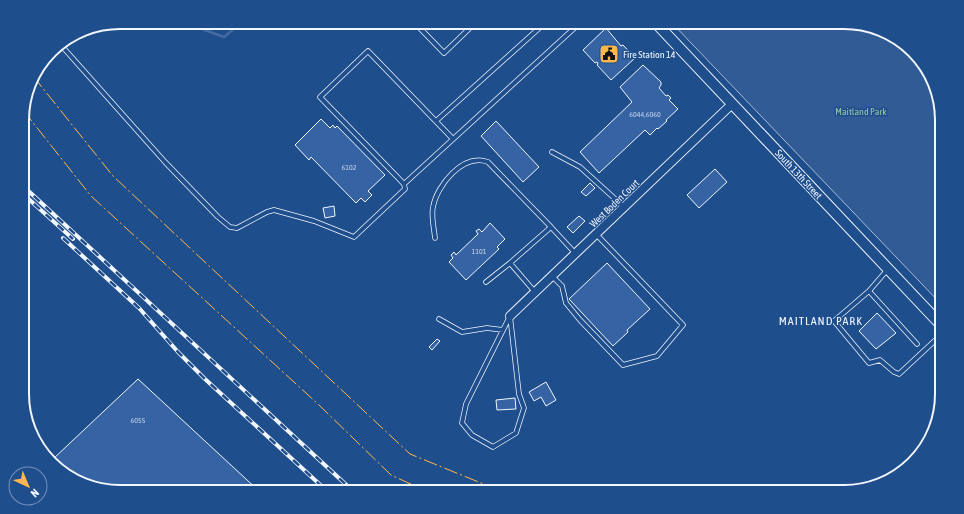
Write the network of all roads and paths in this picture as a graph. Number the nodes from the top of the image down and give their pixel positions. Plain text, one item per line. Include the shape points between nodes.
1 (421, 29) edge
2 (469, 29) edge
3 (538, 29) edge
4 (573, 29) edge
5 (662, 29) edge
6 (64, 49) edge
7 (732, 104) junction
8 (436, 121) junction
9 (453, 139) junction
10 (552, 152) dead end
11 (404, 184) junction
12 (624, 207) junction
13 (551, 227) junction
14 (596, 234) junction
15 (435, 238) dead end
16 (575, 253) junction
17 (510, 263) junction
18 (889, 269) junction
19 (552, 276) junction
20 (486, 282) dead end
21 (869, 291) junction
22 (535, 292) junction
23 (510, 316) junction
24 (439, 318) dead end
25 (935, 318) edge
26 (503, 330) junction
27 (935, 341) edge
28 (917, 344) dead end

1 - 2 lane via 444,53
3 - 8 lane
4 - 9 lane
5 - 7 street, South 13th Street
6 - 11 lane via 165,162 230,227 237,228 274,210 314,221 354,237 405,189
7 - 12 street, West Boden Court
7 - 18 street, South 13th Street
8 - 9 lane
8 - 11 lane via 368,51 320,97
9 - 11 lane
10 - 12 lane via 580,167
12 - 14 street, West Boden Court
13 - 15 lane via 488,162 483,160 462,166 443,183 433,207
13 - 16 lane
13 - 17 lane
14 - 16 street, West Boden Court
14 - 19 lane via 683,325 657,356 623,365 580,320 566,302 562,286
16 - 19 street, West Boden Court
17 - 20 lane
17 - 22 lane
18 - 21 lane
18 - 25 street, South 13th Street
19 - 22 street, West Boden Court
21 - 27 lane via 834,321 869,363 880,360 899,374
21 - 28 lane
22 - 23 street, West Boden Court
23 - 26 lane
23 - 26 lane via 519,394 524,408 516,433 493,447 472,435 462,423 466,404
24 - 26 lane via 462,332 487,328

